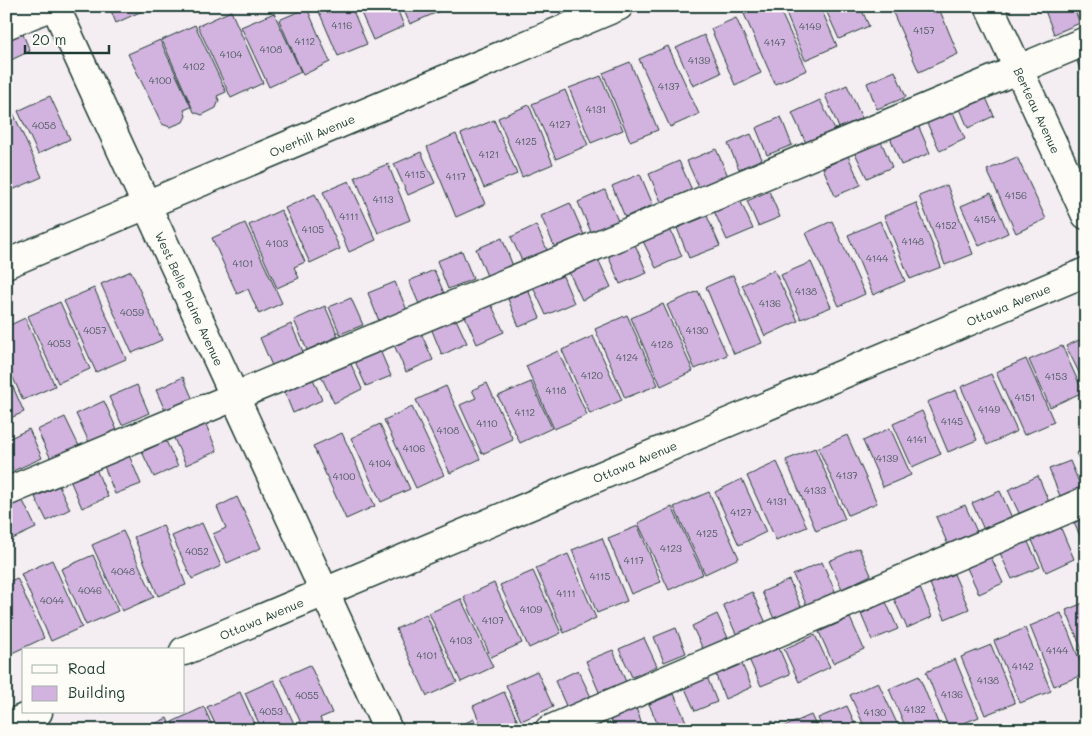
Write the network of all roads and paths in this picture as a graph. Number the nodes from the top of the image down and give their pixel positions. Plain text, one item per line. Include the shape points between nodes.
1 (54, 6) edge
2 (619, 6) edge
3 (989, 6) edge
4 (6, 25) edge
5 (1086, 41) edge
6 (1018, 69) junction
7 (146, 205) junction
8 (1086, 215) edge
9 (6, 264) edge
10 (1086, 272) edge
11 (234, 397) junction
12 (6, 492) edge
13 (1086, 501) edge
14 (324, 592) junction
15 (185, 651) edge
16 (33, 714) edge
17 (6, 726) edge
18 (388, 730) edge
19 (549, 730) edge

1 - 4 street
1 - 7 street, West Belle Plaine Avenue
2 - 7 street, Overhill Avenue
3 - 6 street, Berteau Avenue
5 - 6 street
6 - 8 street, Berteau Avenue
6 - 11 street
7 - 9 street, Overhill Avenue
7 - 11 street, West Belle Plaine Avenue
10 - 14 street, Ottawa Avenue
11 - 12 street
11 - 14 street, West Belle Plaine Avenue
13 - 19 street
14 - 15 street, Ottawa Avenue
14 - 18 street, West Belle Plaine Avenue
16 - 17 street

